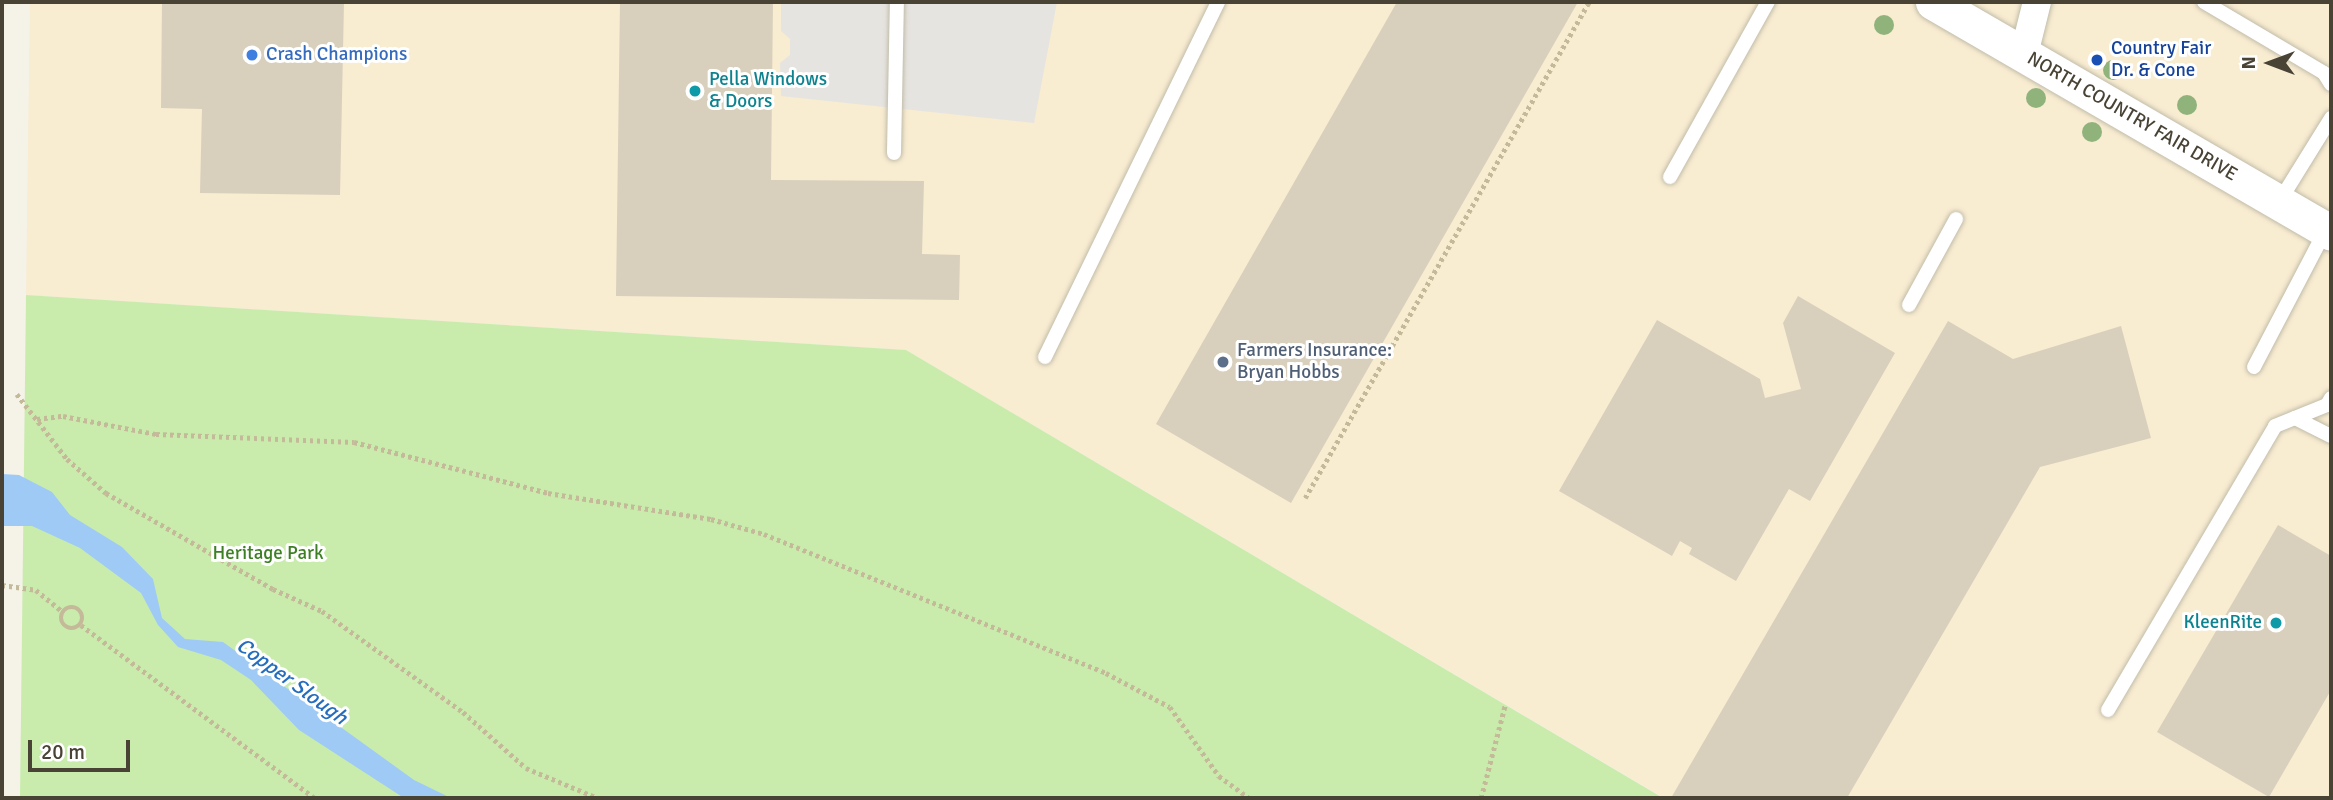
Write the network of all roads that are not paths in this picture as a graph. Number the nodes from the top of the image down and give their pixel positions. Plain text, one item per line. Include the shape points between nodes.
1 (897, 2) edge
2 (1218, 2) edge
3 (1768, 2) edge
4 (1933, 2) edge
5 (2037, 2) edge
6 (2204, 2) edge
7 (2024, 54) junction
8 (2331, 84) edge
9 (2331, 118) edge
10 (894, 153) dead end
11 (1670, 177) dead end
12 (2279, 202) junction
13 (1956, 219) dead end
14 (2329, 231) edge
15 (1909, 305) dead end
16 (1045, 357) dead end
17 (2254, 367) dead end
18 (2331, 398) edge
19 (2295, 418) junction
20 (2331, 436) edge
21 (2108, 710) dead end

1 - 10 lane
2 - 16 lane
3 - 11 lane
4 - 7 street, NORTH COUNTRY FAIR DRIVE
5 - 7 street
6 - 8 lane via 2324,73
7 - 12 street, NORTH COUNTRY FAIR DRIVE
9 - 12 lane
12 - 14 street, NORTH COUNTRY FAIR DRIVE
13 - 15 lane
14 - 17 lane
18 - 19 lane via 2327,405
19 - 20 lane
19 - 21 lane via 2275,426

